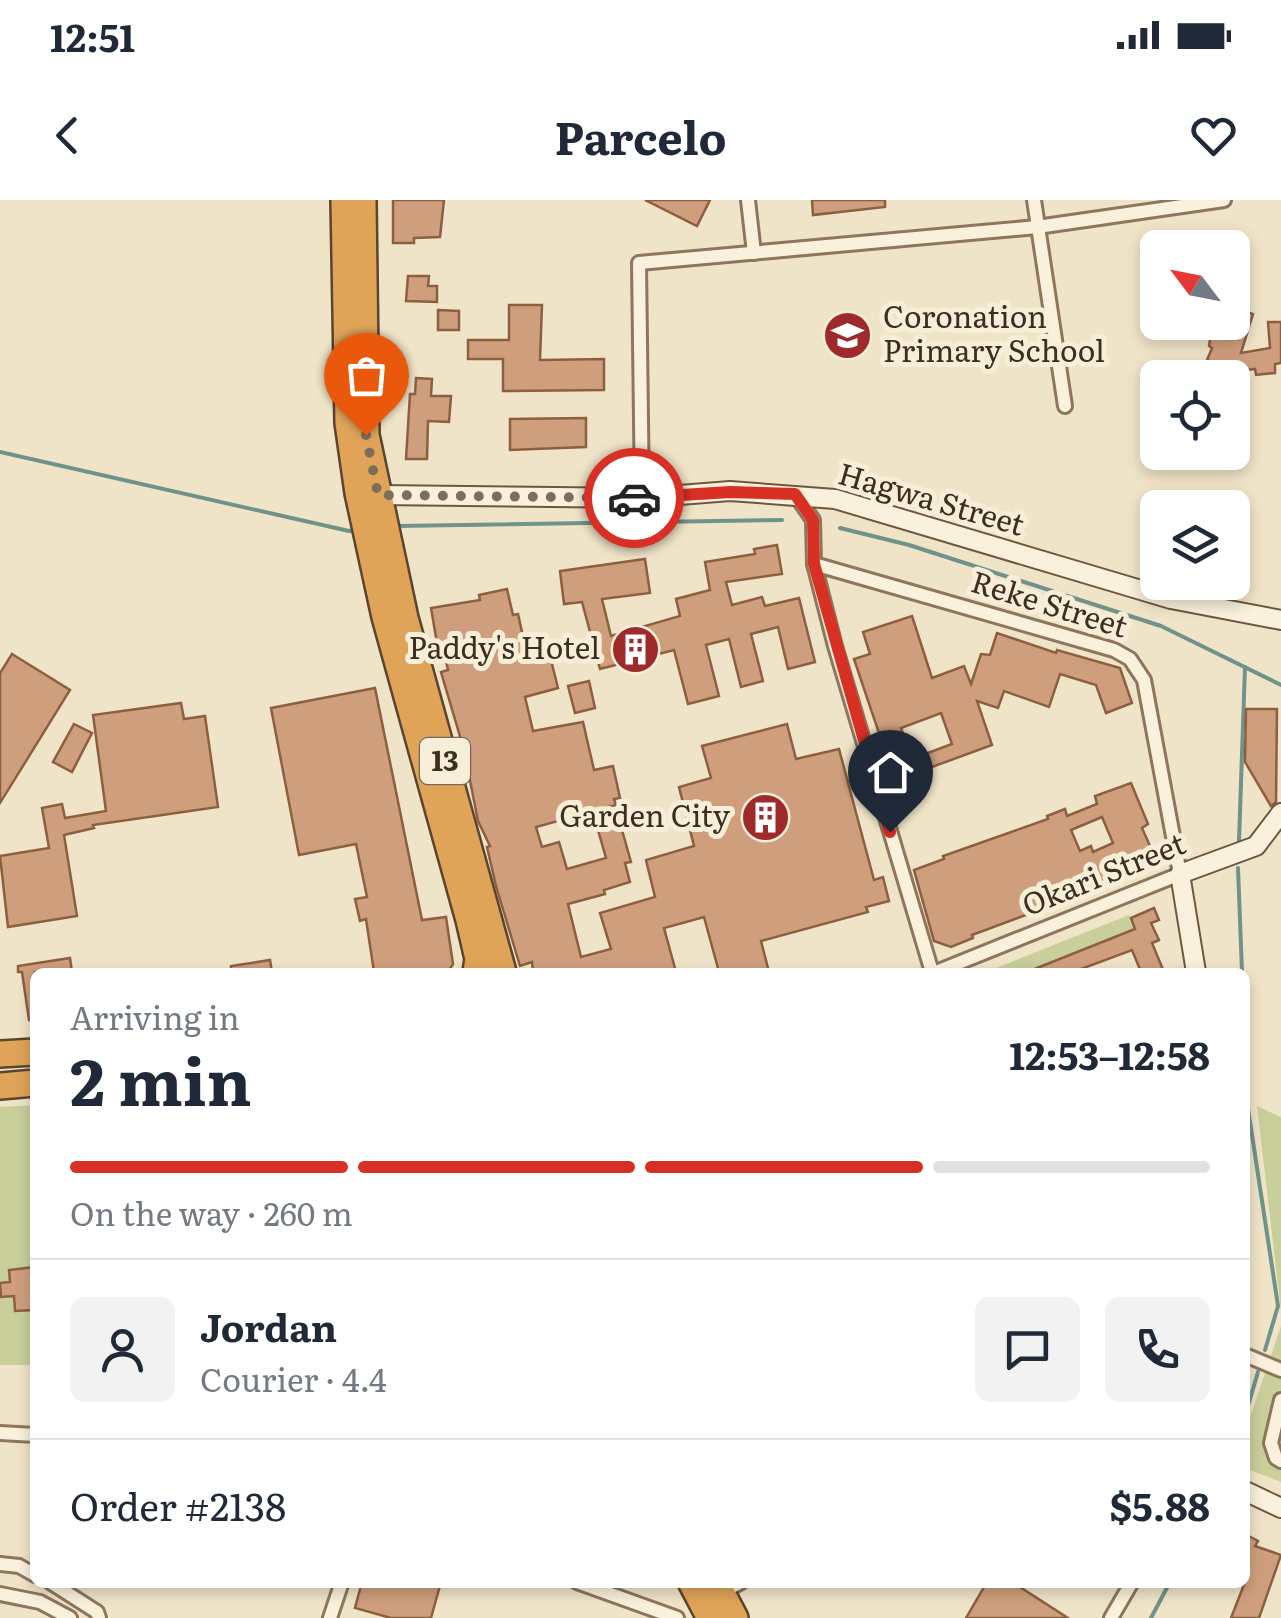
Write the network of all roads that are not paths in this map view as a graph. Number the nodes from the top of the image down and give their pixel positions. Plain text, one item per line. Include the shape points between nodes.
1 (344, 200) edge
2 (363, 200) edge
3 (748, 200) edge
4 (1034, 200) edge
5 (1224, 200) edge
6 (1038, 227) junction
7 (754, 253) junction
8 (1065, 406) dead end
9 (795, 494) junction
10 (642, 498) junction
11 (374, 507) junction
12 (380, 550) junction
13 (814, 564) junction
14 (1281, 620) edge
15 (1281, 813) edge
16 (1180, 874) junction
17 (477, 968) edge
18 (502, 968) edge
19 (937, 968) edge
20 (948, 968) edge
21 (1195, 968) edge
22 (30, 1052) edge
23 (0, 1054) edge
24 (30, 1084) edge
25 (0, 1086) edge
26 (1250, 1357) edge
27 (1281, 1370) edge
28 (1281, 1400) edge
29 (0, 1432) edge
30 (30, 1435) edge
31 (1281, 1461) edge
32 (1250, 1493) edge
33 (1281, 1508) edge
34 (0, 1564) edge
35 (30, 1572) edge
36 (59, 1588) edge
37 (340, 1588) edge
38 (591, 1588) edge
39 (694, 1588) edge
40 (727, 1588) edge
41 (1128, 1588) edge
42 (0, 1594) edge
43 (70, 1618) edge
44 (99, 1618) edge
45 (330, 1618) edge
46 (677, 1618) edge
47 (710, 1618) edge
48 (735, 1618) edge
49 (1111, 1618) edge

1 - 11 highway, 13 via 348,423
2 - 11 highway, 13 via 366,435
3 - 7 street
4 - 6 street
5 - 6 street
6 - 7 street
6 - 8 street
7 - 10 street via 638,263
9 - 10 street, Hagwa Street
9 - 13 street via 813,520
9 - 14 street, Hagwa Street via 834,499 1171,599
10 - 11 street, Hagwa Street
11 - 12 highway, 13
12 - 17 highway, 13 via 385,618
12 - 18 highway, 13
13 - 16 street, Reke Street via 1130,659 1144,680
13 - 19 street
15 - 16 street, Okari Street via 1256,846
16 - 20 street, Okari Street
16 - 21 street, Reke Street
22 - 23 highway
24 - 25 highway
26 - 27 street
28 - 31 street via 1271,1443
29 - 30 street
32 - 33 street
34 - 35 street
36 - 44 street
37 - 45 street
38 - 46 street
39 - 47 highway
40 - 48 highway
41 - 49 street
42 - 43 street via 40,1602

